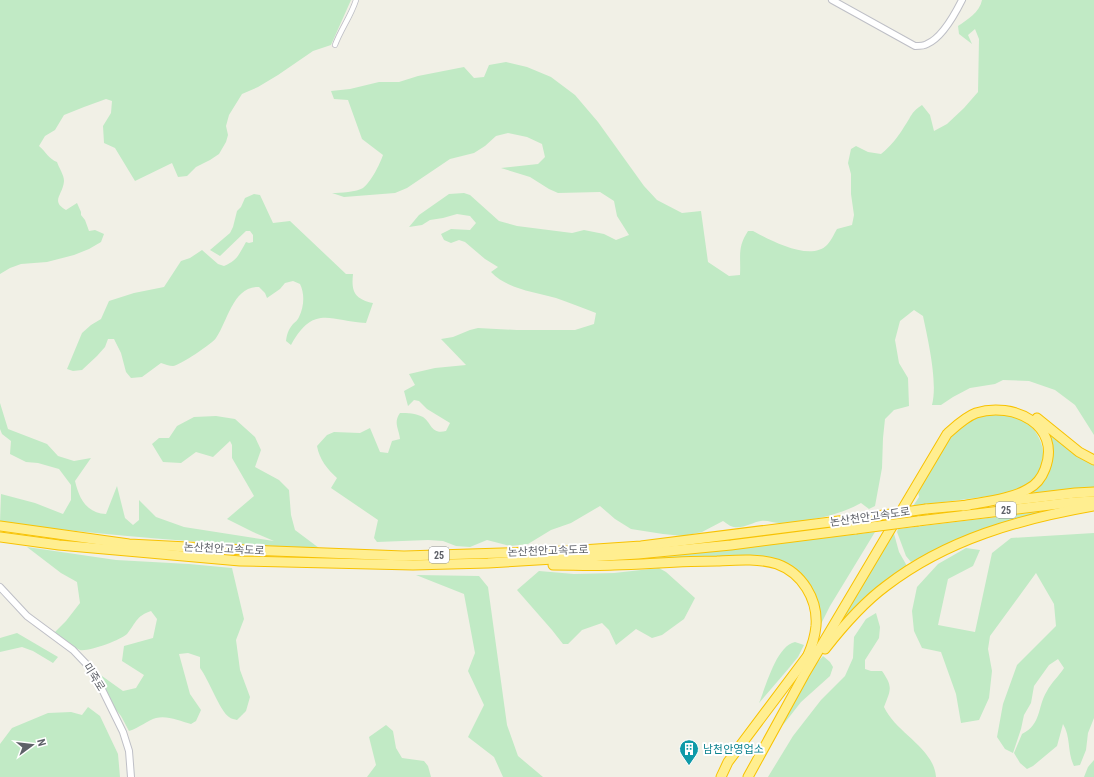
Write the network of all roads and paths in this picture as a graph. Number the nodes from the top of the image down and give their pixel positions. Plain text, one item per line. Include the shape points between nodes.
1 (356, 0) edge
2 (832, 0) edge
3 (962, 0) edge
4 (336, 45) dead end
5 (1094, 460) edge
6 (1094, 492) edge
7 (1094, 501) edge
8 (963, 506) junction
9 (1094, 506) edge
10 (0, 526) edge
11 (0, 537) edge
12 (488, 563) junction
13 (0, 587) edge
14 (808, 658) junction
15 (804, 675) junction
16 (131, 777) edge
17 (721, 777) edge
18 (748, 777) edge

1 - 4 street via 340,31
2 - 3 street via 915,46 926,45 934,40 954,15
5 - 14 highway via 1079,452 1031,414 1013,406 987,405 962,414 942,432 931,449
6 - 8 highway, 논산천안고속도로 / 25
7 - 12 highway, 논산천안고속도로 / 25, bridge via 646,553
8 - 10 highway, 논산천안고속도로 / 25, bridge via 641,546 404,556 129,544
8 - 15 highway via 1023,492 1038,480 1046,467 1049,452 1046,437 1029,418 1014,412 991,409 975,413 947,434
9 - 15 highway via 1003,526 951,547 909,570 860,609
11 - 12 highway, 논산천안고속도로 / 25 via 59,545 240,561 413,565
12 - 14 highway via 586,566 755,560 777,564 799,578 812,599 816,626
13 - 16 street, 미죽로 via 27,616 73,650 93,671 123,732 129,751
14 - 17 highway via 728,762
15 - 18 highway

